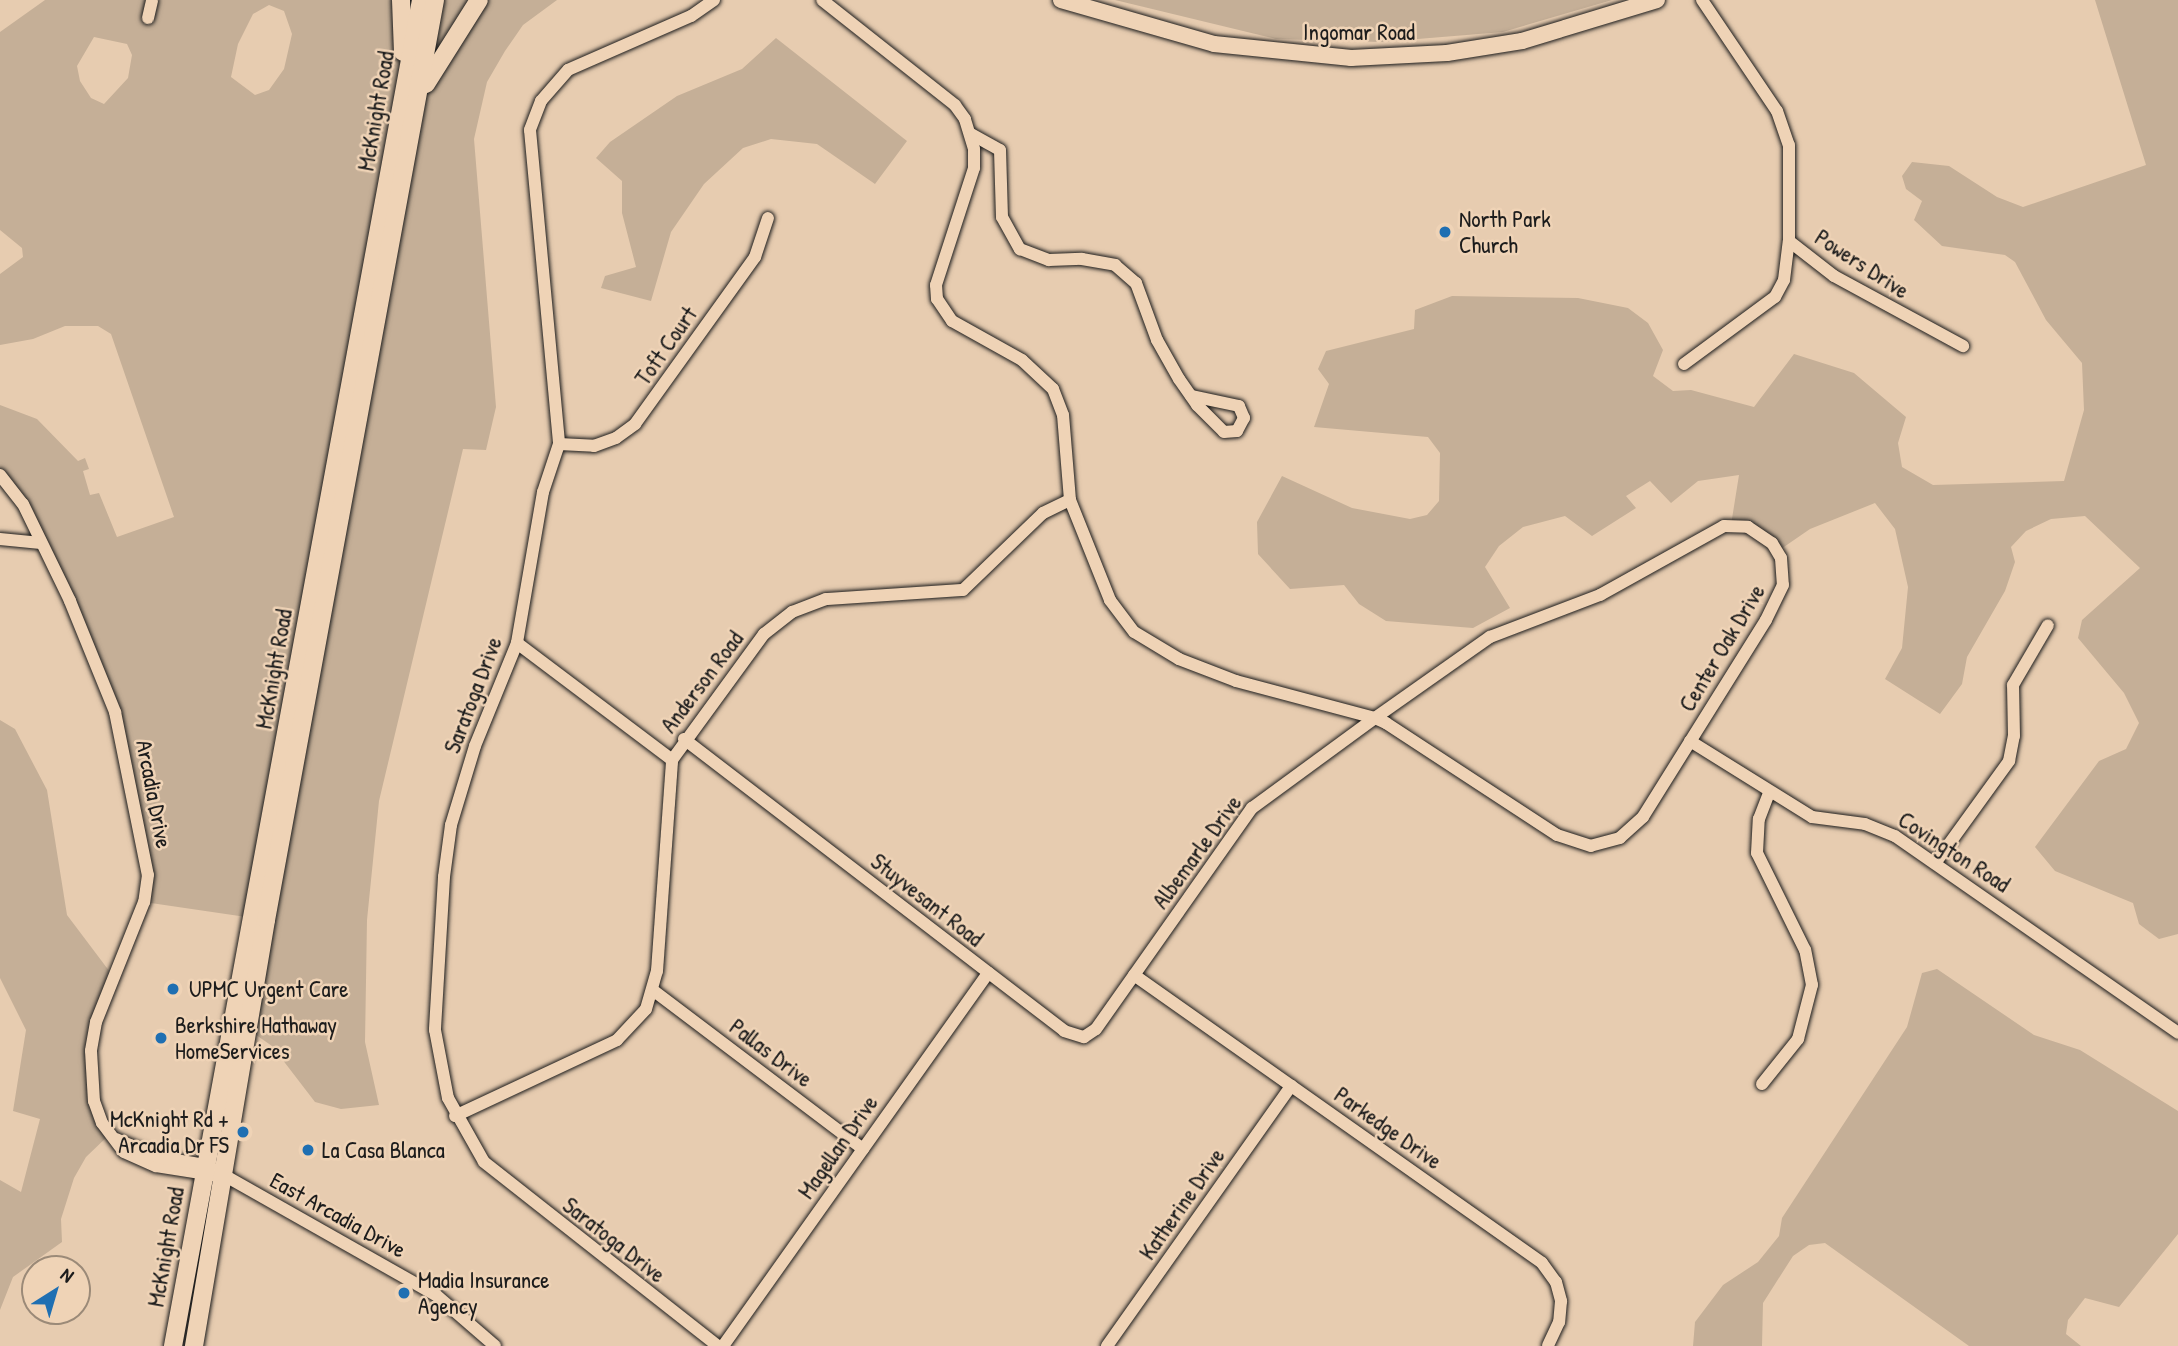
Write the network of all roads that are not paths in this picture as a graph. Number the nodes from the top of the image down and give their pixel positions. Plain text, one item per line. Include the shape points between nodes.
1 (152, 0) edge
2 (401, 0) edge
3 (421, 0) edge
4 (435, 0) edge
5 (479, 0) edge
6 (714, 0) edge
7 (822, 0) edge
8 (1060, 0) edge
9 (1657, 0) edge
10 (1702, 0) edge
11 (148, 18) dead end
12 (409, 105) junction
13 (971, 134) junction
14 (768, 218) dead end
15 (1789, 241) junction
16 (1963, 346) dead end
17 (1684, 364) dead end
18 (1191, 396) dead end
19 (559, 444) junction
20 (0, 475) edge
21 (1070, 500) junction
22 (0, 539) edge
23 (41, 542) junction
24 (2048, 625) dead end
25 (517, 643) junction
26 (1375, 718) junction
27 (684, 739) junction
28 (1690, 741) junction
29 (672, 760) junction
30 (1769, 793) junction
31 (1937, 862) junction
32 (988, 972) junction
33 (1135, 975) junction
34 (653, 991) junction
35 (2178, 1033) edge
36 (1762, 1084) dead end
37 (1291, 1086) junction
38 (455, 1115) junction
39 (863, 1149) junction
40 (205, 1170) junction
41 (224, 1176) junction
42 (173, 1346) edge
43 (194, 1346) edge
44 (495, 1346) edge
45 (720, 1346) edge
46 (1107, 1346) edge
47 (1548, 1346) edge

1 - 11 street
2 - 12 highway
3 - 12 highway, McKnight Road
4 - 12 highway, McKnight Road
5 - 12 highway
6 - 19 street, Saratoga Drive via 691,16 568,70 548,90 534,116 531,176
7 - 13 street, Center Oak Drive via 955,105
8 - 9 main road, Ingomar Road via 1214,44 1351,58 1447,53 1522,41
10 - 15 street, Powers Drive via 1777,111 1789,145
12 - 40 highway, McKnight Road
12 - 41 highway, McKnight Road
13 - 18 street via 1000,150 1002,217 1020,249 1049,260 1115,265 1136,283 1157,340
13 - 21 street, Center Oak Drive via 974,168 936,285 937,299 952,321 1022,360 1053,389 1063,415
14 - 19 street, Toft Court via 755,257 635,424 616,439 594,446
15 - 16 street, Powers Drive via 1834,276
15 - 17 street via 1784,280 1775,297
19 - 25 street, Saratoga Drive via 543,492
20 - 23 street, Arcadia Drive via 23,504
21 - 26 street, Center Oak Drive via 1110,600 1134,632 1179,659 1236,681
21 - 27 street, Anderson Road via 1043,513 960,591 838,598 792,612 764,634
22 - 23 street
23 - 40 street, Arcadia Drive via 115,712 148,875 145,902 103,1002 91,1051 94,1101 109,1135 150,1155
24 - 31 street via 2013,685 2014,736 2009,761
25 - 29 street
25 - 38 street, Saratoga Drive via 468,766 448,843 435,1030 442,1079
26 - 28 street, Center Oak Drive via 1568,841 1591,846 1612,843 1633,828
26 - 28 street, Center Oak Drive via 1490,637 1600,595 1716,528 1740,525 1772,543 1782,558 1783,585
26 - 33 street, Albemarle Drive via 1252,808
27 - 29 street, Anderson Road
27 - 32 street, Stuyvesant Road
28 - 30 street, Covington Road
29 - 34 street, Anderson Road
30 - 31 street, Covington Road via 1812,817 1885,831
30 - 36 street via 1759,819 1757,853 1805,950 1812,985 1798,1039
31 - 35 street, Covington Road
32 - 33 street, Stuyvesant Road via 1077,1037 1096,1030
32 - 39 street, Magellan Drive
33 - 37 street, Parkedge Drive
34 - 38 street, Anderson Road via 640,1017 617,1040
34 - 39 street, Pallas Drive
37 - 46 street, Katherine Drive
37 - 47 street, Parkedge Drive via 1542,1263 1556,1282 1561,1301 1559,1322
38 - 45 street, Saratoga Drive via 476,1152 498,1177
39 - 45 street, Magellan Drive
40 - 41 street, Arcadia Drive
40 - 42 highway, McKnight Road
41 - 43 highway, McKnight Road
41 - 44 street, East Arcadia Drive via 436,1295

